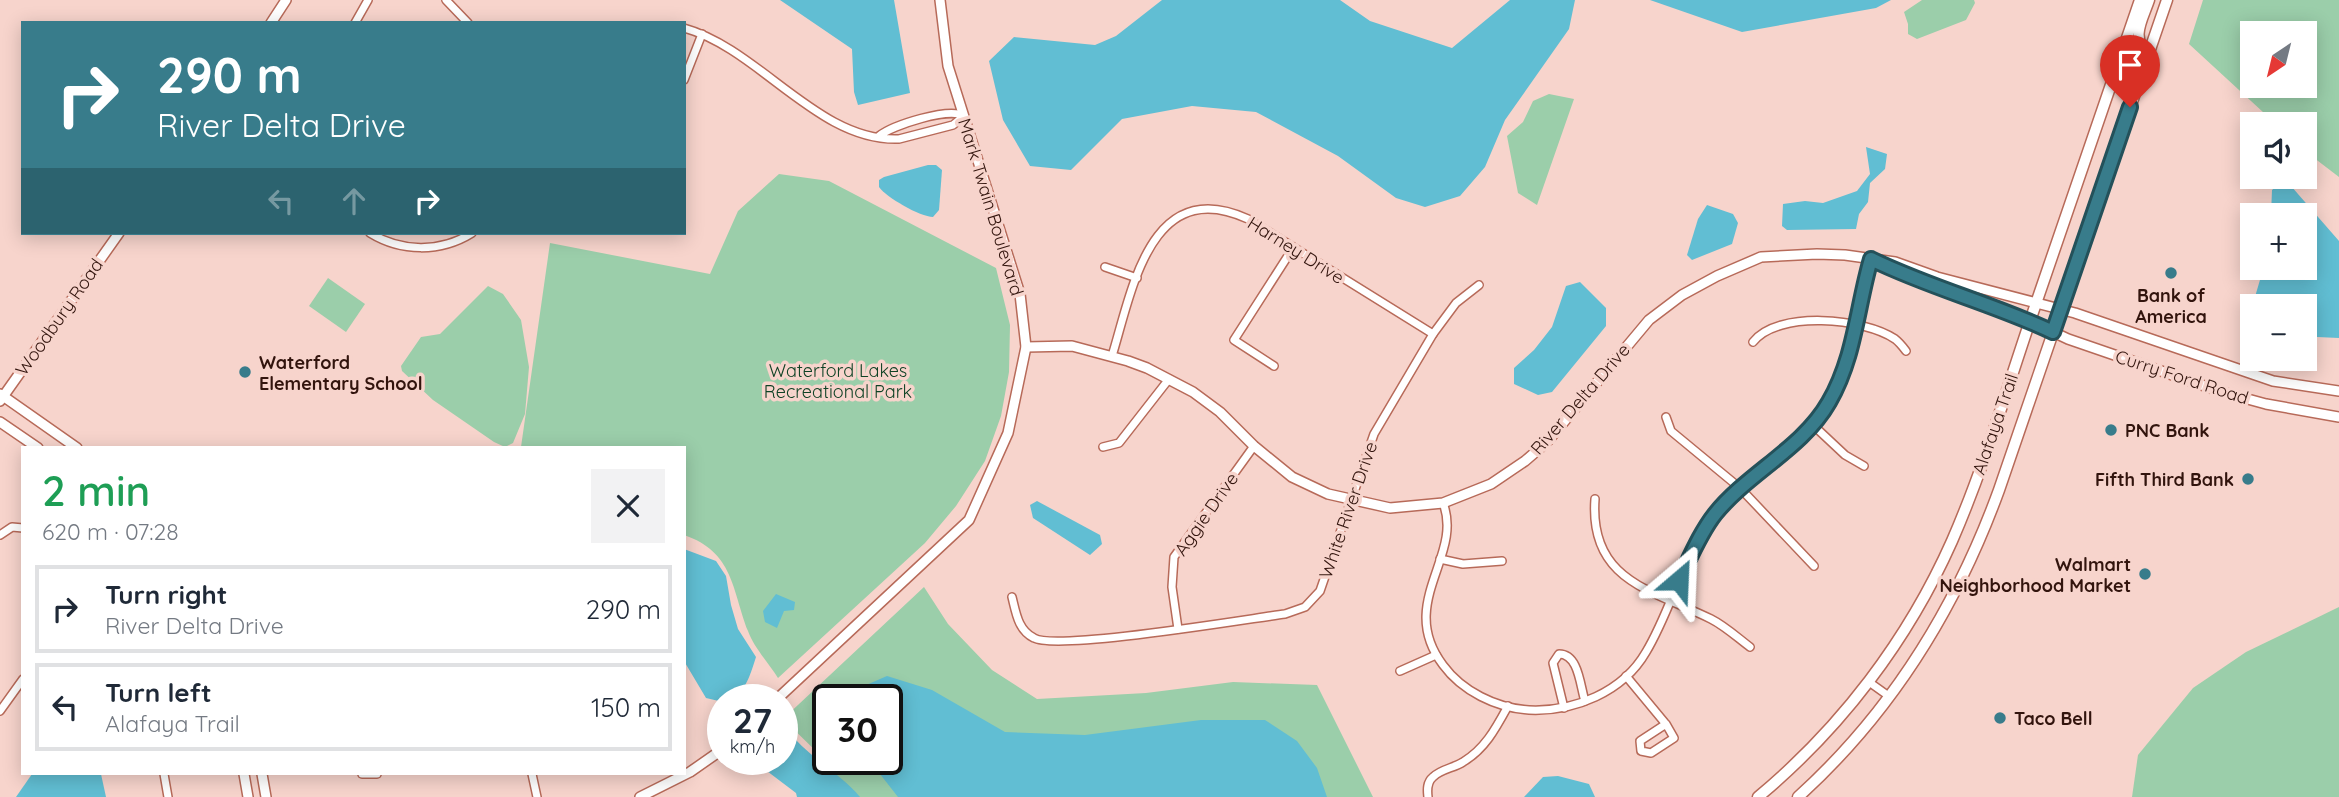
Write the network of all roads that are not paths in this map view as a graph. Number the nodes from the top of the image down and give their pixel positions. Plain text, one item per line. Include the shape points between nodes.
1 (286, 0) edge
2 (368, 0) edge
3 (446, 0) edge
4 (940, 0) edge
5 (2140, 0) edge
6 (2149, 0) edge
7 (2167, 0) edge
8 (272, 21) edge
9 (356, 21) edge
10 (466, 21) edge
11 (686, 29) edge
12 (702, 33) junction
13 (2148, 55) junction
14 (686, 75) edge
15 (964, 116) junction
16 (879, 136) junction
17 (118, 235) edge
18 (373, 235) edge
19 (467, 235) edge
20 (1293, 248) junction
21 (1871, 259) junction
22 (1105, 267) dead end
23 (1137, 278) junction
24 (1479, 285) dead end
25 (2036, 303) junction
26 (2061, 309) junction
27 (2030, 321) junction
28 (1858, 325) junction
29 (2053, 332) junction
30 (1433, 334) junction
31 (1753, 342) dead end
32 (1026, 347) junction
33 (1906, 351) dead end
34 (1112, 356) junction
35 (1274, 366) dead end
36 (1169, 379) junction
37 (2339, 391) edge
38 (1, 397) edge
39 (1667, 417) dead end
40 (2339, 417) edge
41 (0, 422) edge
42 (1813, 425) junction
43 (35, 446) edge
44 (74, 446) edge
45 (1254, 446) junction
46 (1103, 447) dead end
47 (1864, 466) dead end
48 (1740, 488) junction
49 (1595, 499) dead end
50 (1352, 501) junction
51 (1443, 503) junction
52 (21, 528) edge
53 (0, 536) edge
54 (1440, 559) junction
55 (1502, 561) dead end
56 (1814, 566) dead end
57 (1013, 597) dead end
58 (1670, 600) junction
59 (1178, 629) junction
60 (1750, 647) dead end
61 (1436, 655) junction
62 (1401, 671) dead end
63 (1626, 676) junction
64 (21, 682) edge
65 (1869, 682) junction
66 (793, 684) edge
67 (1890, 697) junction
68 (1585, 702) junction
69 (1508, 706) junction
70 (1564, 708) junction
71 (0, 712) edge
72 (1665, 724) junction
73 (707, 760) edge
74 (686, 774) edge
75 (164, 775) edge
76 (244, 775) edge
77 (262, 775) edge
78 (532, 775) edge
79 (684, 775) edge
80 (168, 797) edge
81 (248, 797) edge
82 (266, 797) edge
83 (537, 797) edge
84 (640, 797) edge
85 (1428, 797) edge
86 (1758, 797) edge
87 (1798, 797) edge

1 - 8 street
2 - 9 street
3 - 10 street
4 - 15 street, Mark Twain Boulevard via 948,66
5 - 25 main road, Alafaya Trail
6 - 13 main road via 2138,32 2138,41
7 - 13 main road, Alafaya Trail
11 - 12 street
12 - 14 street
12 - 16 street via 835,123
13 - 26 main road, Alafaya Trail
15 - 16 street via 950,113
15 - 16 street via 953,125 899,139
15 - 32 street, Mark Twain Boulevard via 1020,294
17 - 38 street, Woodbury Road
18 - 19 street via 392,244 422,248
20 - 23 street, Harney Drive via 1236,214 1191,212 1158,234
20 - 30 street, Harney Drive
20 - 35 street via 1234,340
21 - 25 street, River Delta Drive
21 - 27 street, River Delta Drive
21 - 28 street
21 - 51 street, River Delta Drive via 1817,254 1761,257 1717,275 1649,320 1547,442 1525,461 1491,484
22 - 23 street
23 - 34 street, Harney Drive
24 - 30 street, White River Drive via 1456,303
25 - 26 street, Curry Ford Road
25 - 27 main road, Alafaya Trail
26 - 29 main road, Alafaya Trail
26 - 37 street, Curry Ford Road via 2273,381
27 - 29 street, Curry Ford Road
27 - 65 main road, Alafaya Trail via 1952,541 1923,600
28 - 31 street via 1816,320 1792,323 1765,331
28 - 33 street via 1894,338
28 - 42 street via 1843,376
29 - 40 street, Curry Ford Road via 2222,392
29 - 67 main road, Alafaya Trail via 1974,556 1928,643
30 - 50 street, White River Drive via 1374,434
32 - 34 street, River Delta Drive via 1072,346
32 - 66 street, Mark Twain Boulevard via 1008,433 968,520
34 - 36 street, River Delta Drive
36 - 45 street, River Delta Drive via 1220,412
36 - 46 street via 1119,443
38 - 44 street
39 - 48 street via 1671,432
41 - 43 street
42 - 47 street
42 - 48 street
45 - 50 street, River Delta Drive via 1292,477
45 - 59 street, Aggie Drive via 1174,557 1172,587
48 - 56 street
48 - 58 street via 1714,515
49 - 58 street via 1593,516 1604,552 1618,573
50 - 51 street, River Delta Drive via 1390,508
50 - 59 street, White River Drive via 1320,591 1306,607
51 - 54 street via 1447,536
52 - 53 street via 12,527
54 - 55 street via 1463,564
54 - 61 street via 1427,612
57 - 59 street, White River Drive via 1019,624 1032,638 1046,643
58 - 60 street via 1715,620
58 - 63 street via 1646,653
61 - 62 street
61 - 69 street via 1464,686
63 - 68 street
63 - 72 street
64 - 71 street
65 - 67 street
65 - 86 main road, Alafaya Trail via 1810,750
67 - 87 main road, Alafaya Trail via 1852,744
68 - 70 street
68 - 70 street via 1573,660 1559,654 1553,663
69 - 70 street
69 - 85 street via 1494,733 1476,753 1432,777
72 - 72 street via 1674,738 1651,754 1640,751 1640,741
73 - 74 street
75 - 80 street
76 - 81 street
77 - 82 street
78 - 83 street
79 - 84 street

